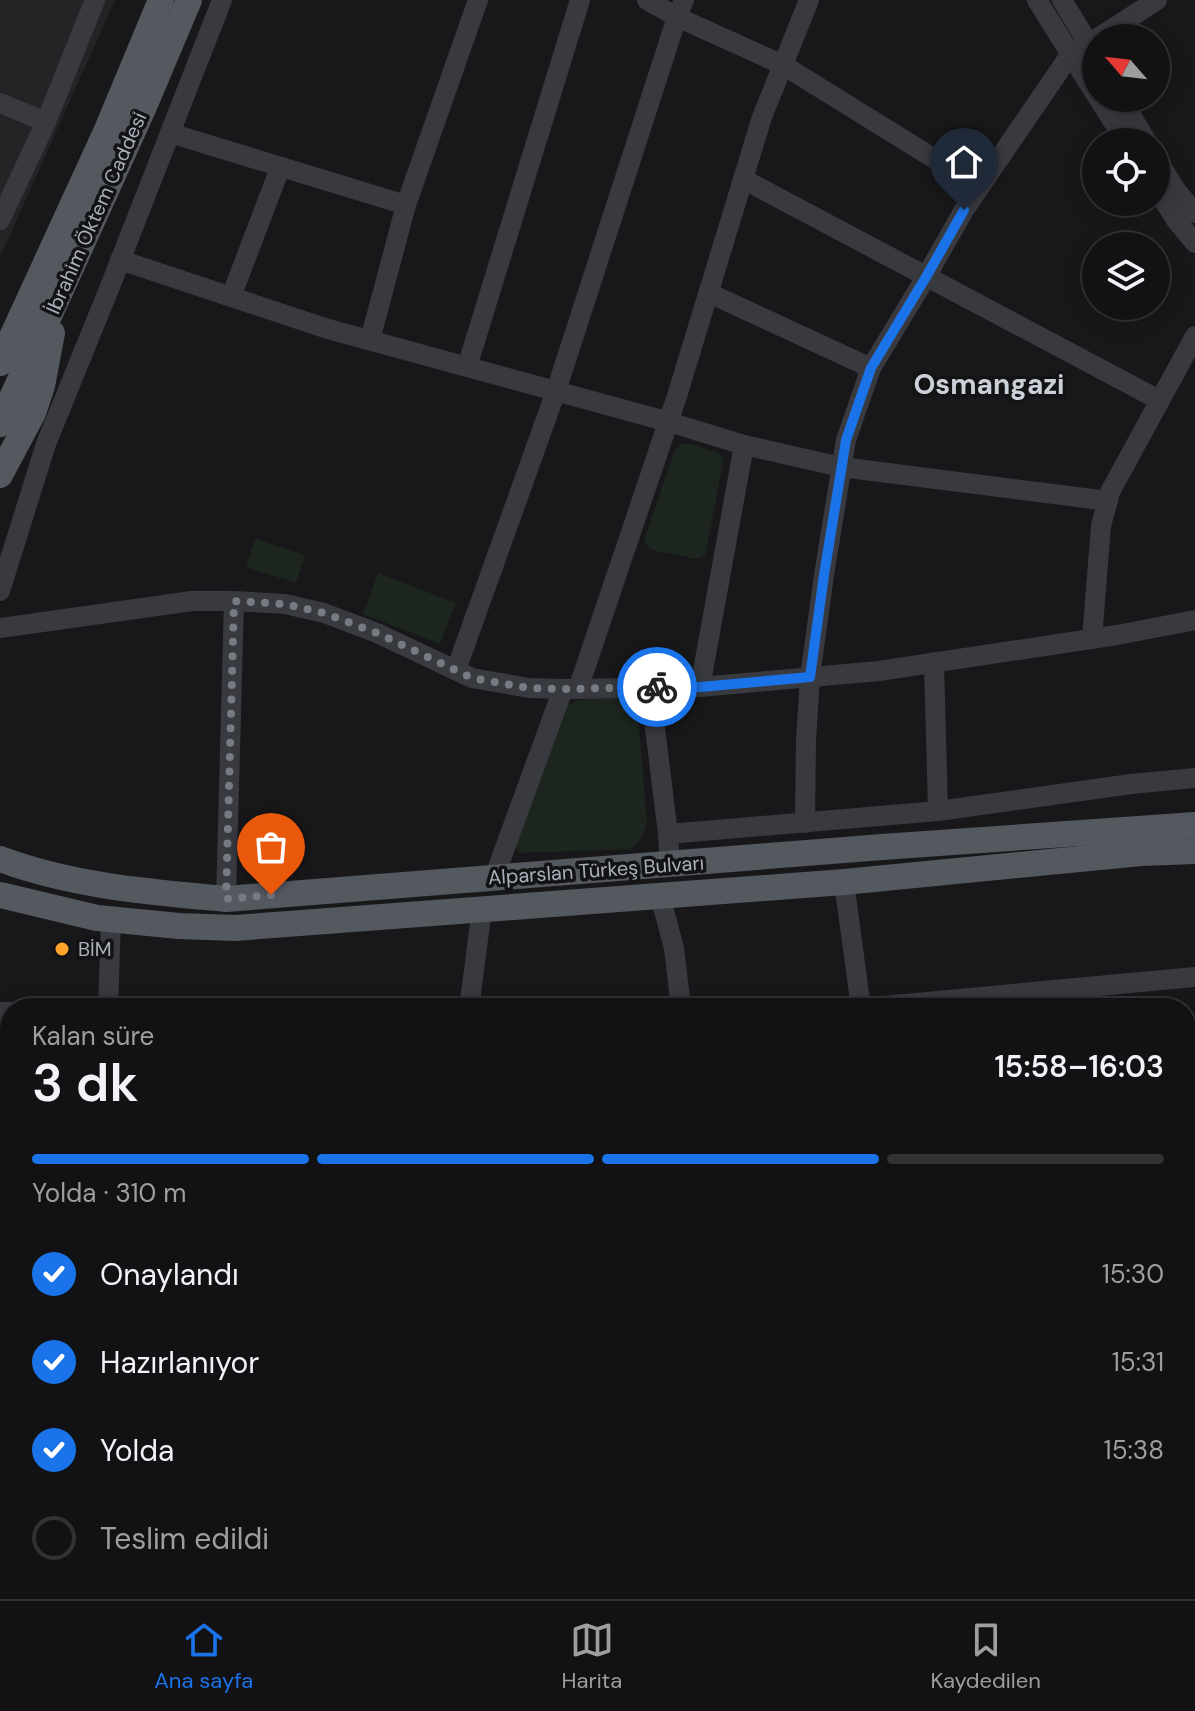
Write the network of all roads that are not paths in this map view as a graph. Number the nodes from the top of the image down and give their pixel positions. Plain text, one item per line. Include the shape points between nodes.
1 (95, 0) edge
2 (161, 0) edge
3 (189, 0) edge
4 (222, 0) edge
5 (478, 0) edge
6 (580, 0) edge
7 (647, 0) edge
8 (809, 0) edge
9 (1037, 0) edge
10 (1062, 0) edge
11 (1157, 0) edge
12 (680, 9) edge
13 (1123, 24) edge
14 (1082, 27) edge
15 (1082, 50) edge
16 (1070, 55) junction
17 (783, 65) junction
18 (1082, 73) edge
19 (0, 103) edge
20 (143, 109) junction
21 (46, 122) junction
22 (173, 126) junction
23 (280, 168) junction
24 (743, 179) junction
25 (1170, 181) edge
26 (980, 187) junction
27 (406, 205) junction
28 (1170, 210) edge
29 (1195, 213) edge
30 (0, 220) edge
31 (1195, 243) edge
32 (120, 260) junction
33 (926, 277) junction
34 (709, 293) junction
35 (45, 296) junction
36 (231, 297) junction
37 (1195, 336) edge
38 (370, 340) junction
39 (0, 342) edge
40 (0, 363) edge
41 (467, 367) junction
42 (871, 368) junction
43 (556, 391) junction
44 (1159, 400) junction
45 (669, 422) junction
46 (0, 424) edge
47 (744, 445) junction
48 (841, 467) junction
49 (0, 475) edge
50 (1108, 501) junction
51 (0, 591) edge
52 (234, 601) junction
53 (1195, 620) edge
54 (0, 628) edge
55 (1092, 639) junction
56 (934, 662) junction
57 (456, 670) junction
58 (810, 677) junction
59 (650, 687) junction
60 (700, 687) junction
61 (571, 689) junction
62 (1195, 778) edge
63 (938, 811) junction
64 (805, 823) junction
65 (1195, 825) edge
66 (668, 834) junction
67 (1195, 851) edge
68 (0, 859) edge
69 (670, 865) junction
70 (494, 878) junction
71 (844, 882) junction
72 (0, 895) edge
73 (660, 896) junction
74 (226, 899) junction
75 (482, 909) junction
76 (111, 920) junction
77 (1195, 977) edge
78 (108, 998) edge
79 (470, 998) edge
80 (680, 998) edge
81 (861, 998) edge
82 (1055, 998) edge

1 - 21 street
2 - 35 main road, İbrahim Öktem Caddesi
3 - 20 main road, İbrahim Öktem Caddesi
4 - 22 street
5 - 27 street
6 - 41 street
7 - 12 street
8 - 17 street
9 - 16 street
10 - 14 street
11 - 13 street
12 - 17 street
12 - 43 street
15 - 16 street
16 - 18 street
16 - 26 street
17 - 24 street
17 - 26 street
19 - 21 street
20 - 22 street
20 - 35 main road, İbrahim Öktem Caddesi
21 - 30 street
22 - 23 street
22 - 32 street
23 - 27 street
23 - 36 street
24 - 33 street
24 - 34 street
25 - 29 street
26 - 33 street
27 - 38 street
28 - 31 street
32 - 36 street
32 - 51 street via 46,444
33 - 42 street
33 - 44 street
34 - 42 street
34 - 45 street
35 - 39 main road
35 - 40 main road, İbrahim Öktem Caddesi
35 - 46 main road, İbrahim Öktem Caddesi
35 - 49 main road via 49,357 42,386
36 - 38 street
37 - 44 street
38 - 41 street
41 - 43 street
42 - 48 street
43 - 45 street
43 - 57 street
44 - 50 street
45 - 47 street
45 - 61 street
47 - 48 street
47 - 60 street
48 - 50 street
48 - 58 street
50 - 55 street via 1101,526
52 - 54 street via 192,601
52 - 57 street via 324,613
52 - 74 street
53 - 55 street
55 - 56 street
56 - 58 street
56 - 63 street
57 - 61 street via 529,688
58 - 60 street
58 - 64 street
59 - 60 street
59 - 61 street
59 - 66 street
61 - 70 street
62 - 63 street
63 - 64 street
64 - 66 street
65 - 69 main road, Alparslan Türkeş Bulvarı
66 - 69 street
67 - 71 main road, Alparslan Türkeş Bulvarı
68 - 74 main road, Alparslan Türkeş Bulvarı via 123,890
69 - 70 main road, Alparslan Türkeş Bulvarı
70 - 74 main road, Alparslan Türkeş Bulvarı
71 - 73 main road, Alparslan Türkeş Bulvarı
71 - 81 street
72 - 76 main road, Alparslan Türkeş Bulvarı
73 - 75 main road, Alparslan Türkeş Bulvarı
73 - 80 street
75 - 76 main road, Alparslan Türkeş Bulvarı via 235,928
75 - 79 street
76 - 78 street
77 - 82 street

